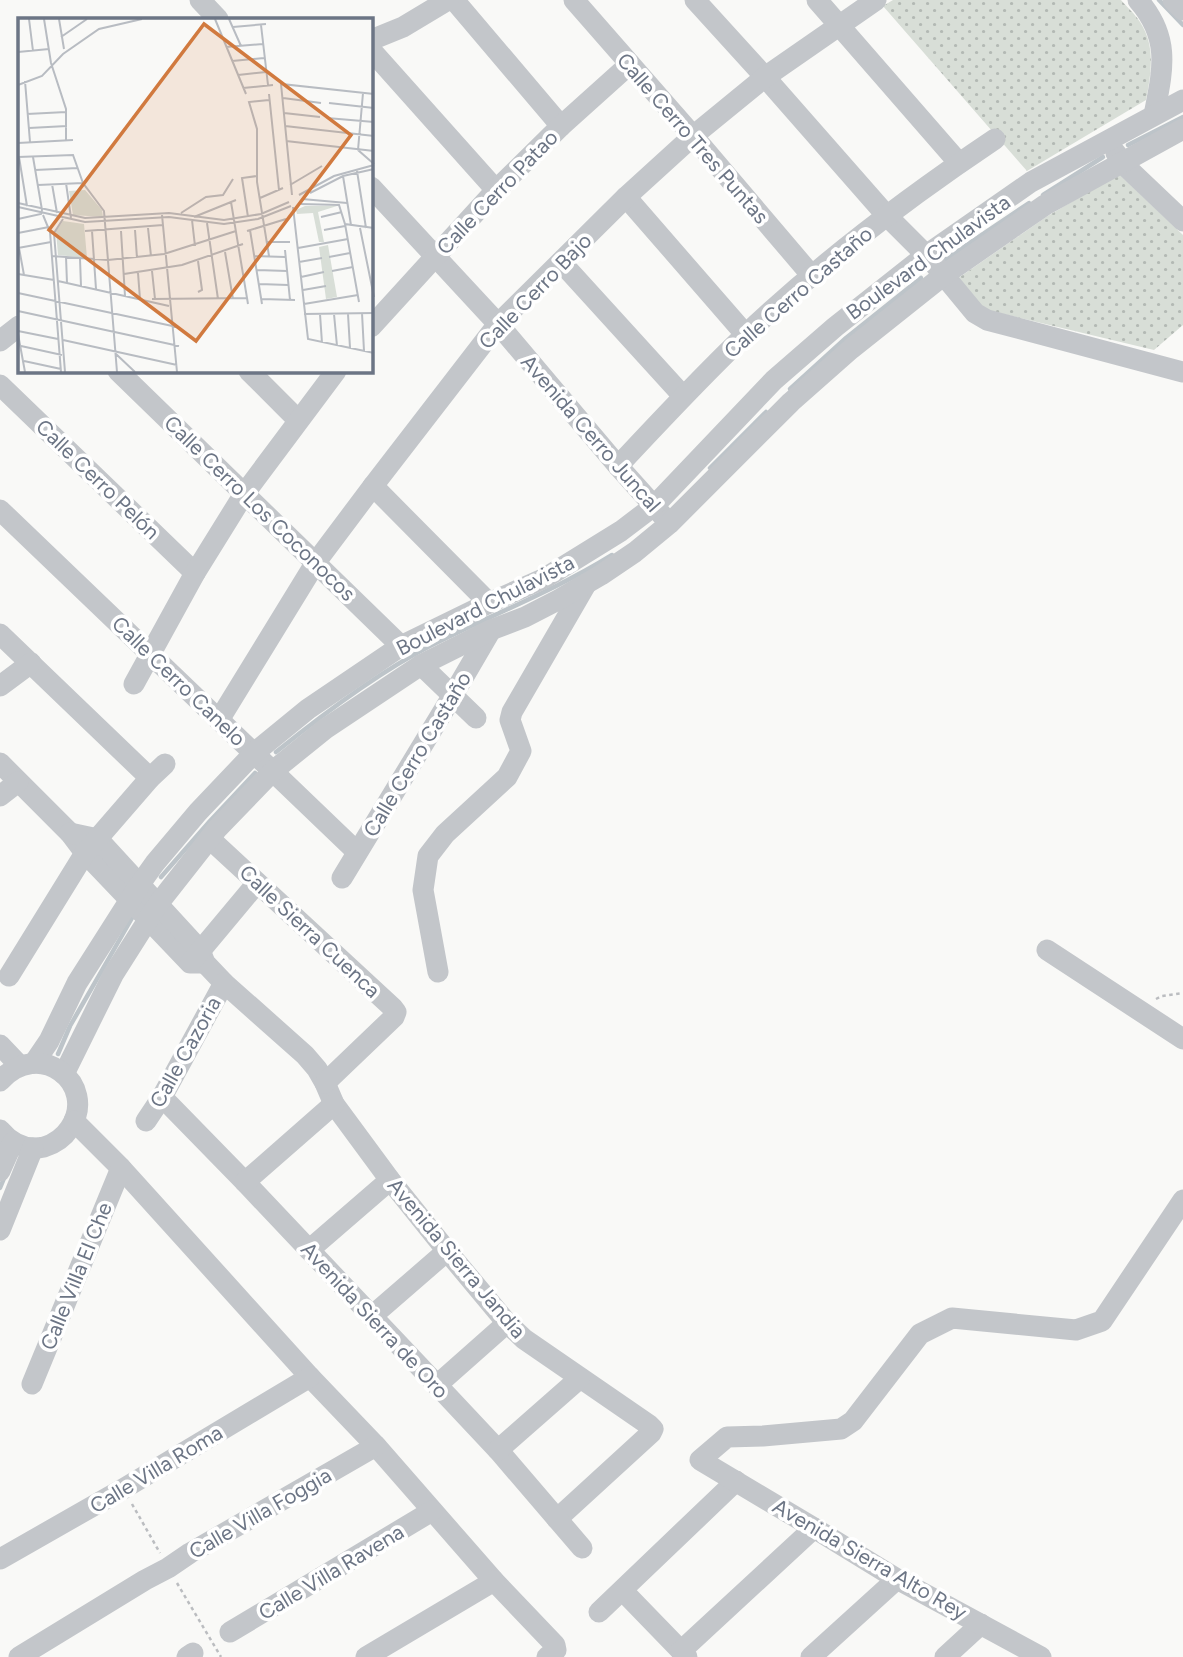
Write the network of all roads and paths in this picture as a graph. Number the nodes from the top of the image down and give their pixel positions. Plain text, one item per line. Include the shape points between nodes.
1 (200, 0) edge
2 (448, 0) edge
3 (454, 0) edge
4 (574, 0) edge
5 (695, 0) edge
6 (817, 0) edge
7 (876, 0) edge
8 (1138, 0) edge
9 (1173, 0) edge
10 (1183, 10) edge
11 (217, 18) edge
12 (839, 26) junction
13 (373, 51) edge
14 (373, 53) edge
15 (630, 64) junction
16 (765, 77) junction
17 (1183, 100) edge
18 (1154, 115) junction
19 (561, 126) junction
20 (1183, 129) edge
21 (693, 136) junction
22 (995, 139) dead end
23 (1109, 139) junction
24 (1121, 162) junction
25 (959, 163) junction
26 (373, 189) edge
27 (496, 190) junction
28 (626, 197) junction
29 (887, 216) junction
30 (1183, 221) edge
31 (926, 255) junction
32 (435, 257) junction
33 (561, 262) junction
34 (944, 275) junction
35 (812, 276) junction
36 (498, 324) junction
37 (373, 325) edge
38 (18, 327) edge
39 (746, 335) junction
40 (0, 341) edge
41 (1183, 372) edge
42 (120, 373) edge
43 (252, 373) edge
44 (334, 373) edge
45 (0, 385) edge
46 (683, 396) junction
47 (299, 420) junction
48 (618, 466) junction
49 (373, 485) junction
50 (244, 494) junction
51 (654, 506) junction
52 (0, 510) edge
53 (670, 524) junction
54 (316, 562) junction
55 (195, 573) junction
56 (586, 584) junction
57 (489, 603) junction
58 (491, 630) junction
59 (0, 634) edge
60 (401, 646) junction
61 (150, 653) junction
62 (31, 663) junction
63 (421, 665) junction
64 (134, 684) dead end
65 (0, 686) edge
66 (453, 695) junction
67 (476, 718) dead end
68 (219, 720) junction
69 (254, 753) junction
70 (0, 763) edge
71 (274, 771) junction
72 (18, 782) junction
73 (0, 796) edge
74 (210, 839) junction
75 (91, 846) junction
76 (357, 852) junction
77 (342, 878) dead end
78 (257, 883) junction
79 (135, 891) junction
80 (153, 912) junction
81 (1047, 950) dead end
82 (199, 959) junction
83 (438, 972) dead end
84 (9, 976) dead end
85 (224, 983) junction
86 (1183, 993) edge
87 (1136, 1007) junction
88 (1183, 1039) edge
89 (0, 1045) edge
90 (27, 1064) junction
91 (64, 1074) junction
92 (0, 1081) edge
93 (325, 1083) junction
94 (162, 1097) junction
95 (334, 1104) junction
96 (74, 1121) junction
97 (146, 1121) dead end
98 (10, 1140) edge
99 (121, 1168) junction
100 (0, 1171) edge
101 (390, 1180) junction
102 (245, 1182) junction
103 (1183, 1200) edge
104 (0, 1230) edge
105 (309, 1250) junction
106 (447, 1251) junction
107 (372, 1316) junction
108 (507, 1323) junction
109 (310, 1377) junction
110 (580, 1378) junction
111 (32, 1384) dead end
112 (437, 1385) junction
113 (376, 1446) junction
114 (498, 1450) junction
115 (736, 1481) junction
116 (432, 1511) junction
117 (557, 1519) junction
118 (814, 1528) junction
119 (582, 1548) dead end
120 (0, 1559) edge
121 (897, 1579) junction
122 (494, 1581) junction
123 (622, 1591) junction
124 (599, 1612) dead end
125 (981, 1624) junction
126 (230, 1632) dead end
127 (552, 1653) edge
128 (684, 1654) edge
129 (19, 1657) edge
130 (366, 1657) edge
131 (811, 1657) edge
132 (945, 1657) edge
133 (1041, 1657) edge

1 - 11 street
2 - 13 street
3 - 19 street
4 - 15 street, Calle Cerro Tres Puntas
5 - 16 street
6 - 12 street
7 - 12 street, Calle Cerro Bajo
8 - 18 street via 1160,38 1163,60
9 - 10 street
12 - 16 street, Calle Cerro Bajo
12 - 25 street
14 - 27 street
15 - 19 street, Calle Cerro Patao
15 - 21 street, Calle Cerro Tres Puntas
16 - 21 street, Calle Cerro Bajo
16 - 29 street
17 - 18 street, Boulevard Chulavista
18 - 23 street, Boulevard Chulavista
19 - 27 street, Calle Cerro Patao
20 - 24 street, Boulevard Chulavista
21 - 28 street, Calle Cerro Bajo
21 - 35 street, Calle Cerro Tres Puntas
22 - 25 street, Calle Cerro Castaño
23 - 24 street
23 - 31 street, Boulevard Chulavista via 1031,182
24 - 30 street
24 - 34 street, Boulevard Chulavista via 1045,205
25 - 29 street, Calle Cerro Castaño
26 - 32 street, Avenida Cerro Juncal
27 - 32 street, Calle Cerro Patao
28 - 33 street, Calle Cerro Bajo
28 - 39 street
29 - 31 street
29 - 35 street, Calle Cerro Castaño
31 - 34 street
31 - 51 street, Boulevard Chulavista via 774,380
32 - 36 street, Avenida Cerro Juncal
32 - 37 street, Calle Cerro Patao
33 - 36 street, Calle Cerro Bajo
33 - 46 street
34 - 41 street via 975,313 987,320
34 - 53 street, Boulevard Chulavista via 791,402
35 - 39 street, Calle Cerro Castaño
36 - 48 street, Avenida Cerro Juncal
36 - 49 street, Calle Cerro Bajo
38 - 40 street
39 - 46 street, Calle Cerro Castaño
42 - 50 street, Calle Cerro Los Coconocos
43 - 47 street
44 - 47 street
45 - 55 street, Calle Cerro Pelón
46 - 48 street, Calle Cerro Castaño
47 - 50 street
48 - 51 street, Avenida Cerro Juncal
49 - 54 street, Calle Cerro Bajo
49 - 57 street
50 - 54 street, Calle Cerro Los Coconocos
50 - 55 street
51 - 53 street, Avenida Cerro Juncal
51 - 57 street, Boulevard Chulavista via 545,578
52 - 61 street, Calle Cerro Canelo
53 - 56 street, Boulevard Chulavista
54 - 60 street, Calle Cerro Los Coconocos
54 - 68 street, Calle Cerro Bajo
55 - 61 street
56 - 58 street, Boulevard Chulavista
56 - 83 street via 512,712 510,720 521,751 507,777 445,834 428,856 423,890
57 - 60 street, Boulevard Chulavista
58 - 63 street, Boulevard Chulavista
58 - 66 street, Calle Cerro Castaño
59 - 62 street
60 - 69 street, Boulevard Chulavista via 308,709
61 - 64 street
61 - 68 street, Calle Cerro Canelo
62 - 65 street
62 - 75 street via 158,771
63 - 66 street
63 - 71 street, Boulevard Chulavista via 325,729
66 - 67 street
66 - 76 street, Calle Cerro Castaño
68 - 69 street, Calle Cerro Canelo
69 - 71 street, Calle Cerro Canelo
69 - 79 street, Boulevard Chulavista via 198,812
70 - 72 street
71 - 74 street, Boulevard Chulavista
71 - 76 street, Calle Cerro Canelo
72 - 73 street
72 - 75 street via 70,833
74 - 78 street, Calle Sierra Cuenca
74 - 80 street, Boulevard Chulavista
75 - 79 street, Avenida Sierra Jandia
75 - 84 street
76 - 77 street, Calle Cerro Castaño
78 - 82 street
78 - 93 street, Calle Sierra Cuenca via 396,1012
79 - 80 street, Avenida Sierra Jandia
79 - 90 street, Boulevard Chulavista via 77,983 49,1041
80 - 82 street, Avenida Sierra Jandia
80 - 91 street, Boulevard Chulavista via 113,975
81 - 87 street
82 - 85 street, Avenida Sierra Jandia
85 - 93 street, Avenida Sierra Jandia via 305,1055
85 - 94 street, Calle Cazoria
86 - 87 path
87 - 88 street
89 - 90 street
90 - 91 street via 45,1064
90 - 92 street, Boulevard Chulavista
91 - 96 street via 76,1096
93 - 95 street, Avenida Sierra Jandia
94 - 97 street, Calle Cazoria
94 - 102 street, Avenida Sierra de Oro
95 - 101 street, Avenida Sierra Jandia
95 - 102 street
96 - 98 street via 58,1141 46,1146
96 - 99 street
98 - 100 street
98 - 104 street
99 - 109 street
99 - 111 street, Calle Villa El Che
101 - 105 street
101 - 106 street, Avenida Sierra Jandia
102 - 105 street, Avenida Sierra de Oro
103 - 115 street, Avenida Sierra Alto Rey via 1102,1321 1076,1330 952,1318 920,1334 853,1421 841,1429 727,1437 700,1460
105 - 107 street, Avenida Sierra de Oro
106 - 107 street
106 - 108 street, Avenida Sierra Jandia
107 - 112 street, Avenida Sierra de Oro
108 - 110 street, Avenida Sierra Jandia
108 - 112 street
109 - 113 street
109 - 120 street, Calle Villa Roma
110 - 114 street
110 - 117 street, Avenida Sierra Jandia via 653,1429
112 - 114 street, Avenida Sierra de Oro
113 - 116 street
113 - 129 street, Calle Villa Foggia
114 - 117 street, Avenida Sierra de Oro
115 - 118 street, Avenida Sierra Alto Rey
115 - 123 street
116 - 122 street
116 - 126 street, Calle Villa Ravena
117 - 119 street, Avenida Sierra de Oro
118 - 121 street, Avenida Sierra Alto Rey
118 - 128 street
121 - 125 street, Avenida Sierra Alto Rey
121 - 131 street
122 - 127 street via 555,1645
122 - 130 street
123 - 124 street
123 - 128 street
125 - 132 street
125 - 133 street, Avenida Sierra Alto Rey

